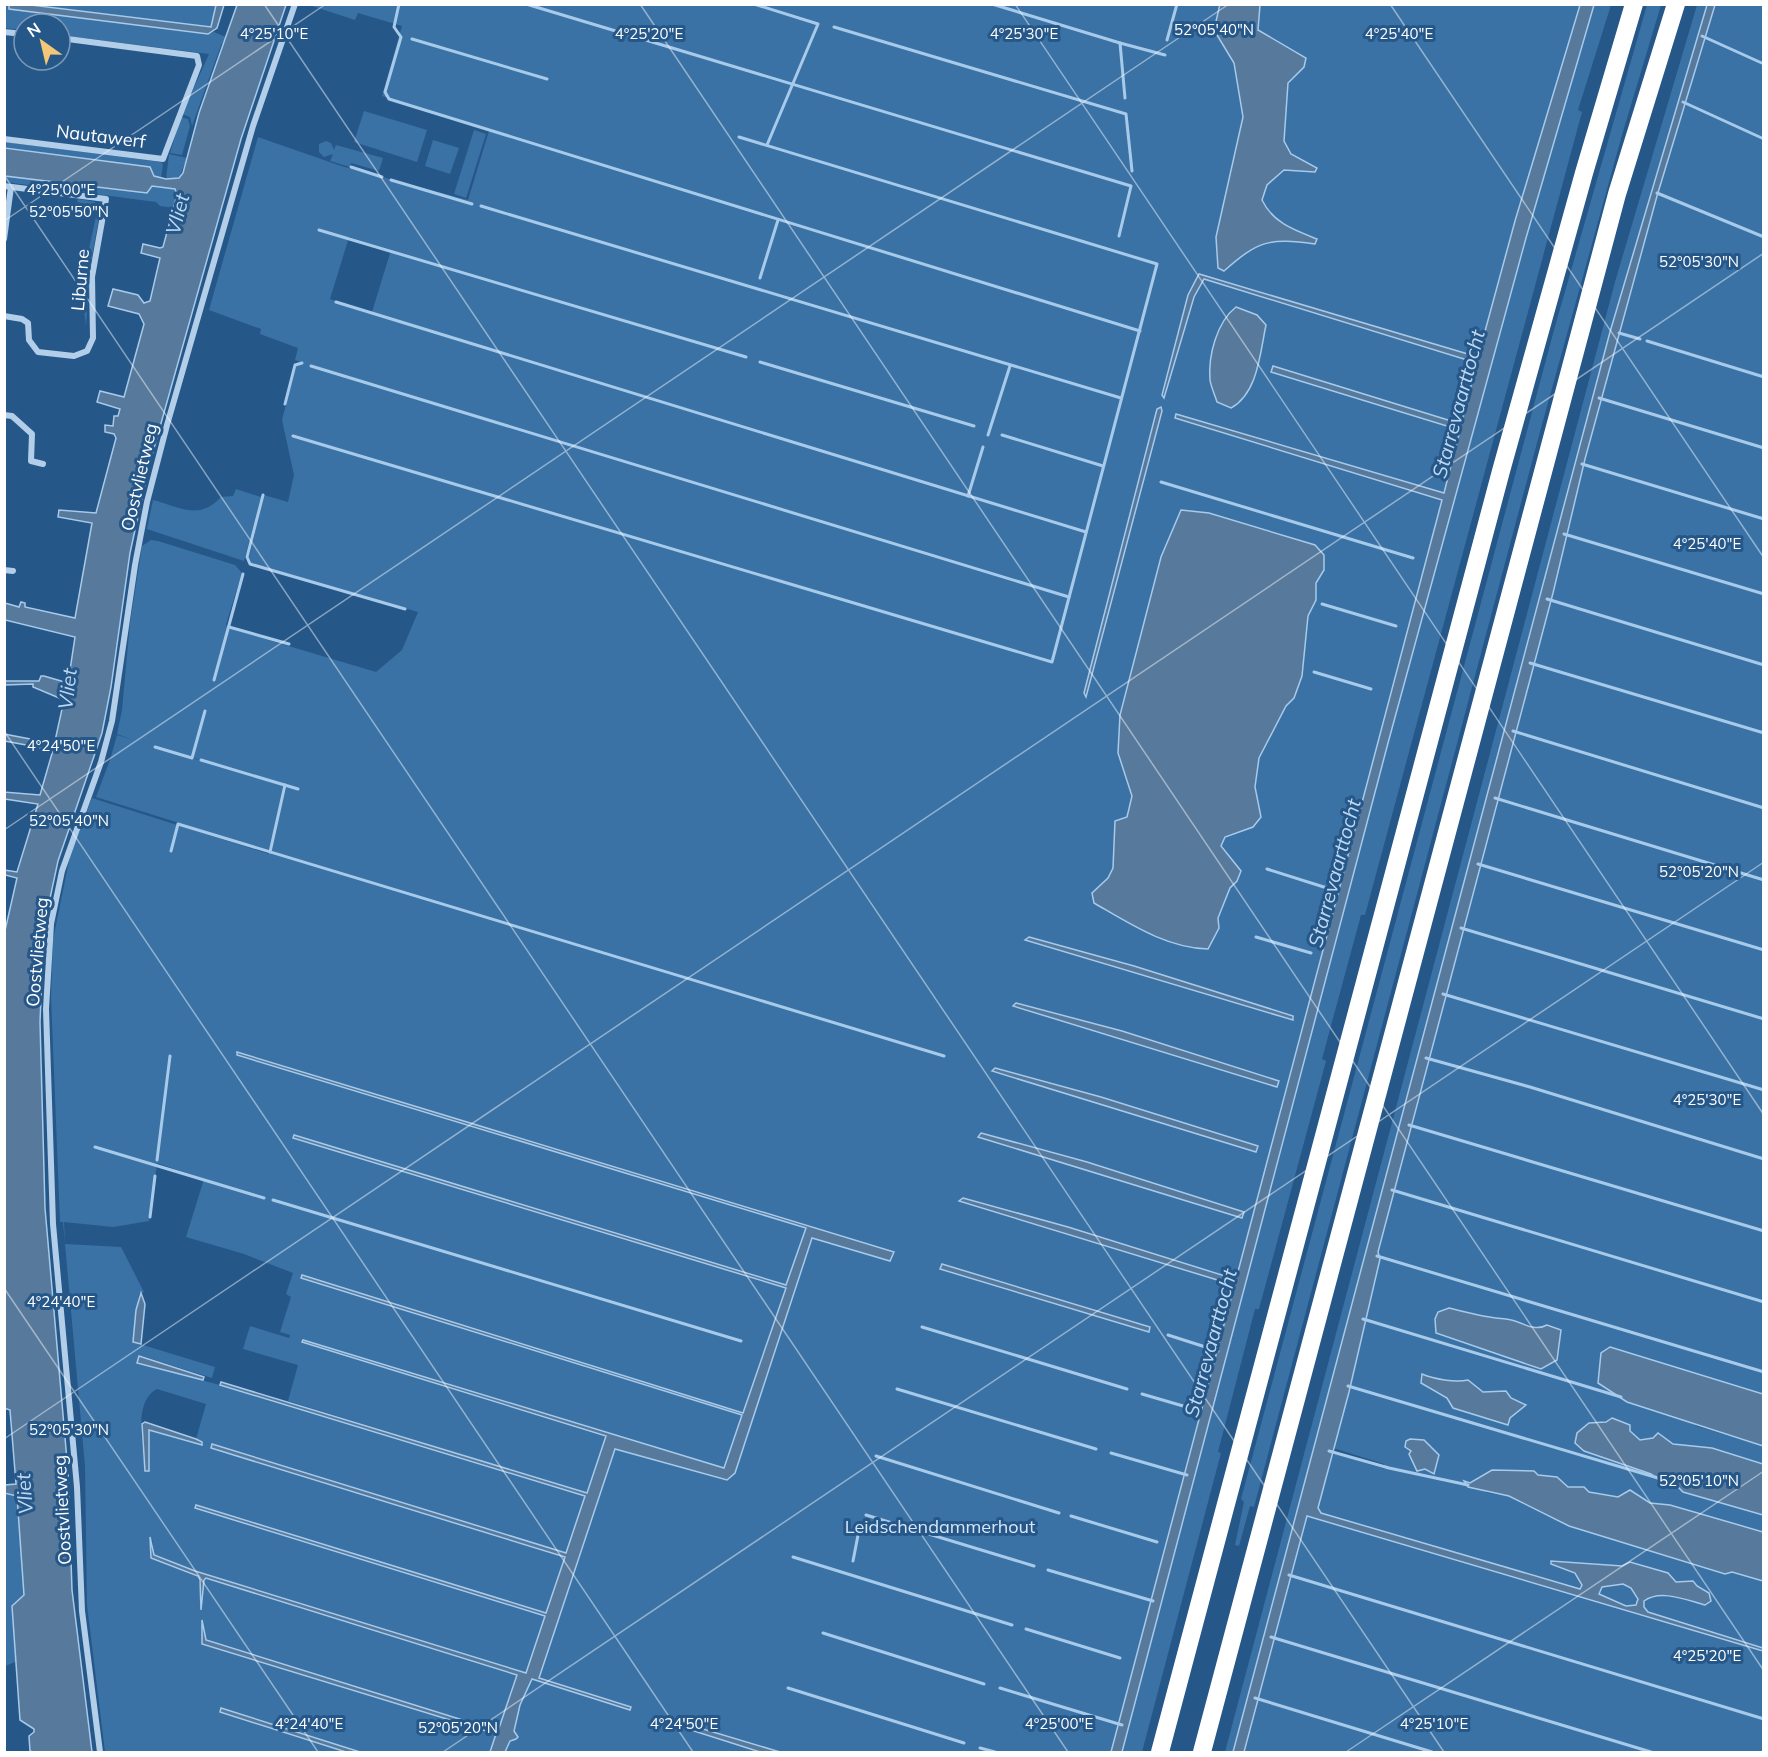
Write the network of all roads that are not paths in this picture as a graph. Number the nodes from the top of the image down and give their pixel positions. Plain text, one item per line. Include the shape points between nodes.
1 (295, 4) edge
2 (1634, 4) edge
3 (1676, 4) edge
4 (72, 40) edge
5 (4, 139) edge
6 (8, 186) edge
7 (4, 239) edge
8 (4, 316) edge
9 (4, 416) edge
10 (43, 464) dead end
11 (4, 570) edge
12 (12, 571) dead end
13 (100, 1752) edge
14 (1160, 1752) edge
15 (1202, 1752) edge

1 - 13 street, Oostvlietweg via 253,126 167,425 135,565 112,721 62,871 51,924 46,999 53,1224 77,1487 82,1611
2 - 14 highway via 1501,471
3 - 15 highway via 1614,205
4 - 5 street, Nautawerf via 197,56 199,65 163,159
6 - 7 street, Liburne
6 - 8 street, Liburne via 106,199 92,277 93,338 87,351 74,356 38,352 29,340 28,322
9 - 10 street via 12,416 32,434 31,461
11 - 12 street

